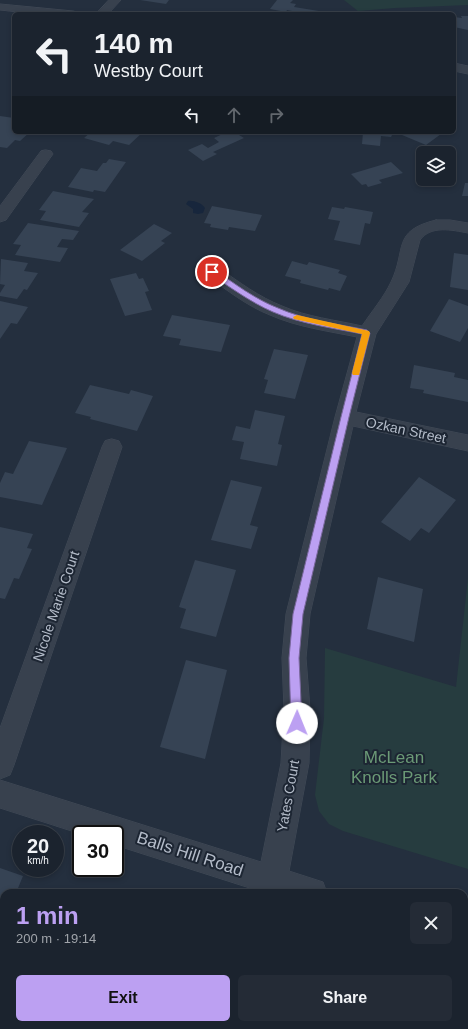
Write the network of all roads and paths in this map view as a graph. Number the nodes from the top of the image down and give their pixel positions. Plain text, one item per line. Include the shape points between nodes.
1 (115, 0) edge
2 (0, 7) edge
3 (52, 12) edge
4 (104, 12) edge
5 (456, 67) edge
6 (468, 70) edge
7 (46, 154) dead end
8 (0, 217) edge
9 (468, 228) edge
10 (212, 272) dead end
11 (367, 333) junction
12 (345, 417) junction
13 (468, 443) edge
14 (112, 447) dead end
15 (0, 765) edge
16 (0, 794) edge
17 (271, 887) edge
18 (285, 889) edge

1 - 4 street
2 - 3 street
5 - 6 street
7 - 8 street
9 - 11 street, Yates Court via 436,225 417,233 412,240 400,282
10 - 11 street via 254,300 276,311
11 - 12 street, Yates Court
12 - 13 street, Ozkan Street
12 - 17 street, Yates Court via 298,614 294,658 298,709 295,763
14 - 15 street, Nicole Marie Court
16 - 17 street, Balls Hill Road
17 - 18 street, Balls Hill Road

